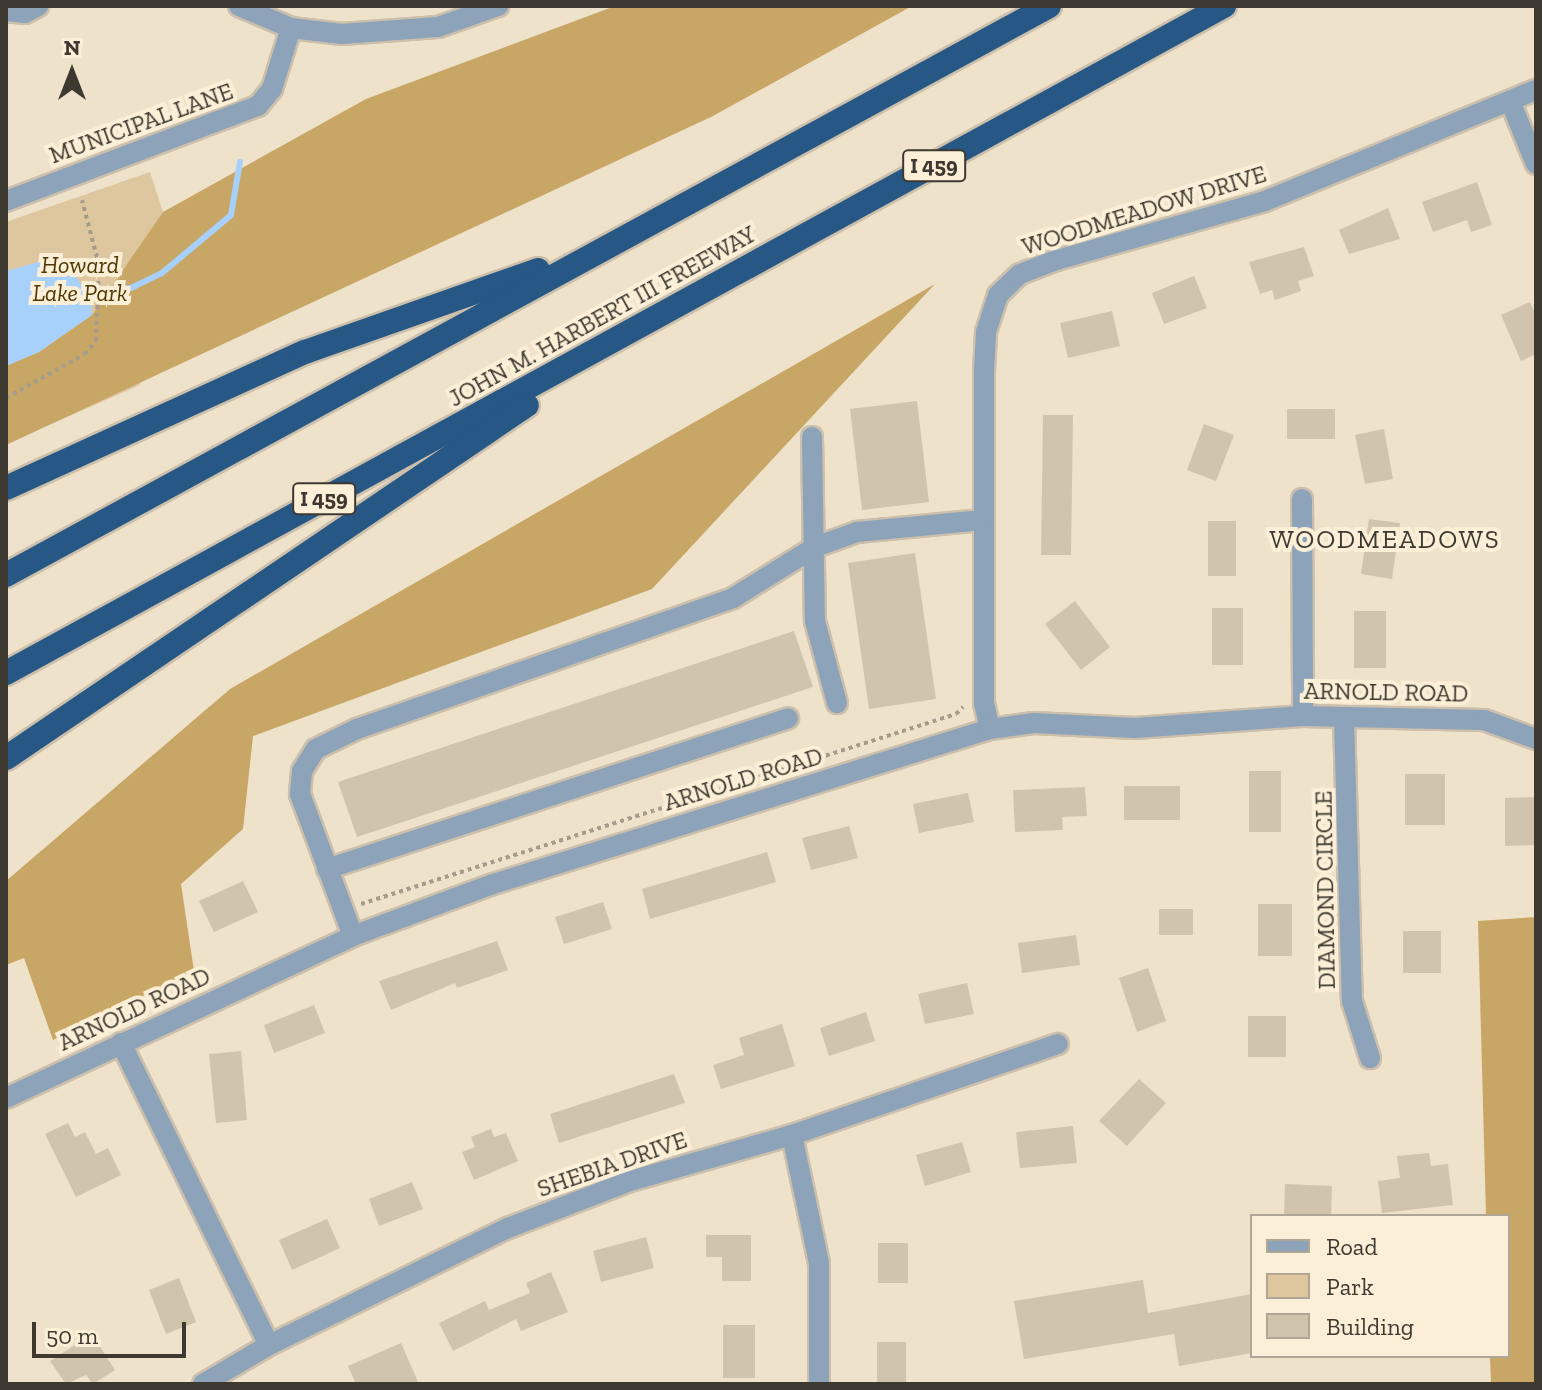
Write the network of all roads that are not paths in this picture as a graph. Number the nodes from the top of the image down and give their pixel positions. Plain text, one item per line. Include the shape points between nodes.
1 (38, 6) edge
2 (239, 6) edge
3 (498, 6) edge
4 (1049, 6) edge
5 (1224, 6) edge
6 (7, 12) edge
7 (291, 28) junction
8 (1536, 90) edge
9 (1510, 101) junction
10 (1536, 164) edge
11 (6, 201) edge
12 (601, 248) junction
13 (643, 326) junction
14 (812, 437) dead end
15 (6, 488) edge
16 (1302, 499) dead end
17 (982, 520) junction
18 (815, 547) junction
19 (6, 575) edge
20 (6, 673) edge
21 (837, 703) dead end
22 (1303, 716) junction
23 (788, 718) dead end
24 (1344, 719) junction
25 (990, 729) junction
26 (1536, 739) edge
27 (6, 758) edge
28 (327, 869) junction
29 (353, 936) junction
30 (121, 1043) junction
31 (1058, 1044) dead end
32 (1370, 1058) dead end
33 (6, 1098) edge
34 (792, 1135) junction
35 (269, 1345) junction
36 (203, 1384) edge
37 (819, 1384) edge

1 - 6 street
2 - 7 street
3 - 7 street via 438,27 387,34
4 - 12 highway
5 - 13 highway, JOHN M. HARBERT III FREEWAY / I 459
7 - 11 street, MUNICIPAL LANE via 272,89 249,112
8 - 9 street, WOODMEADOW DRIVE
9 - 10 street
9 - 17 street, WOODMEADOW DRIVE via 1265,201 1020,274 998,295 986,332
12 - 15 highway via 305,352
12 - 19 highway
13 - 20 highway, JOHN M. HARBERT III FREEWAY / I 459
13 - 27 highway
14 - 18 street
16 - 22 street
17 - 18 street via 857,532
17 - 25 street, WOODMEADOW DRIVE via 984,703
18 - 21 street via 815,621
18 - 28 street via 733,598 357,729 316,749 302,771 300,794
22 - 24 street, ARNOLD ROAD
22 - 25 street, ARNOLD ROAD via 1135,728 1034,723
23 - 28 street
24 - 26 street, ARNOLD ROAD via 1484,720
24 - 32 street, DIAMOND CIRCLE via 1352,1001
25 - 29 street, ARNOLD ROAD via 490,885
28 - 29 street
29 - 30 street, ARNOLD ROAD
30 - 33 street, ARNOLD ROAD
30 - 35 street
31 - 34 street, SHEBIA DRIVE
34 - 35 street, SHEBIA DRIVE via 627,1182 508,1228
34 - 37 street via 819,1263
35 - 36 street, SHEBIA DRIVE

